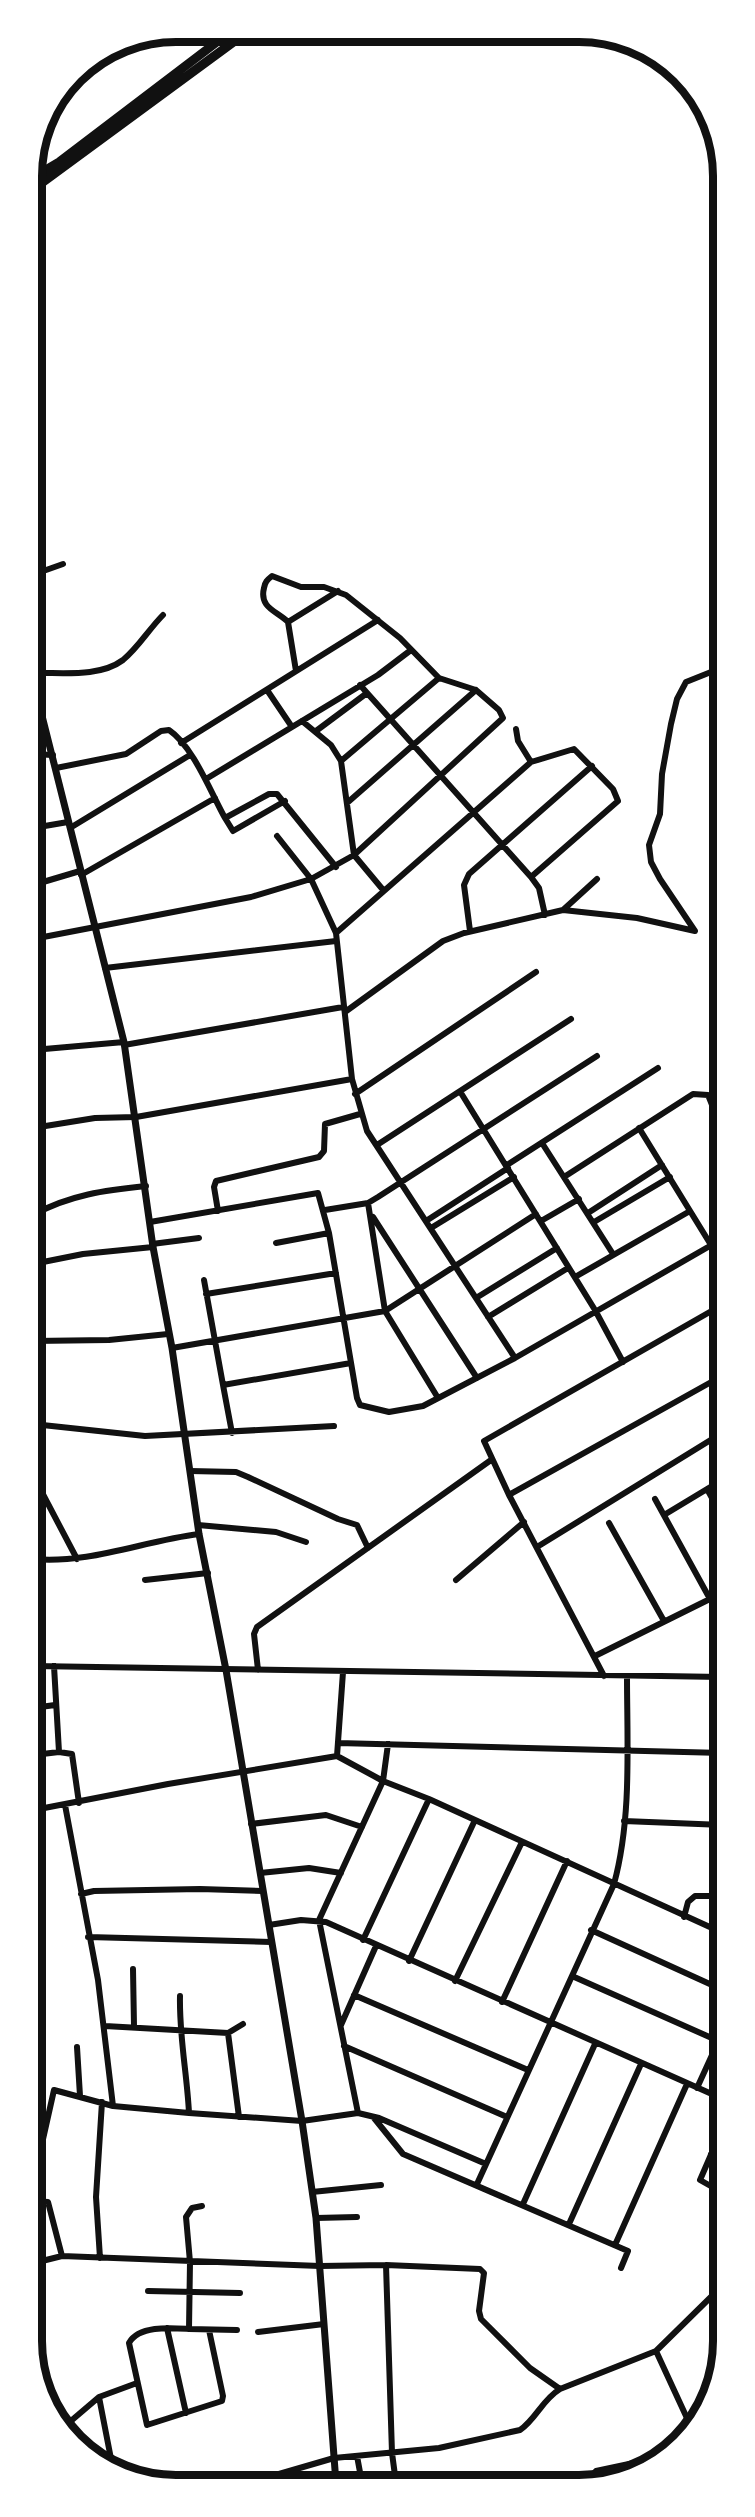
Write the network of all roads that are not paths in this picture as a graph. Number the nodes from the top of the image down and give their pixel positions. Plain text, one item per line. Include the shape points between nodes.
1 (217, 42) edge
2 (233, 42) edge
3 (42, 171) edge
4 (42, 183) edge
5 (63, 564) dead end
6 (42, 571) edge
7 (338, 591) junction
8 (163, 615) dead end
9 (378, 620) junction
10 (288, 622) junction
11 (411, 650) junction
12 (296, 671) junction
13 (713, 671) edge
14 (42, 674) edge
15 (439, 678) junction
16 (360, 685) junction
17 (267, 690) junction
18 (476, 690) junction
19 (367, 693) junction
20 (42, 713) edge
21 (390, 719) junction
22 (302, 721) junction
23 (292, 727) junction
24 (516, 729) dead end
25 (316, 731) junction
26 (181, 743) junction
27 (414, 746) junction
28 (42, 754) edge
29 (53, 755) junction
30 (190, 755) junction
31 (341, 761) junction
32 (531, 762) junction
33 (592, 766) junction
34 (56, 768) junction
35 (442, 776) junction
36 (206, 779) junction
37 (214, 798) junction
38 (285, 801) junction
39 (347, 803) junction
40 (472, 812) junction
41 (225, 818) junction
42 (69, 825) junction
43 (42, 827) edge
44 (277, 836) dead end
45 (501, 845) junction
46 (354, 855) junction
47 (336, 867) junction
48 (81, 873) junction
49 (531, 877) junction
50 (311, 879) junction
51 (597, 879) dead end
52 (42, 883) edge
53 (384, 891) junction
54 (563, 910) junction
55 (545, 915) junction
56 (96, 928) junction
57 (470, 932) junction
58 (336, 933) junction
59 (42, 937) edge
60 (336, 941) junction
61 (105, 968) junction
62 (536, 972) dead end
63 (344, 1009) junction
64 (571, 1019) dead end
65 (124, 1044) junction
66 (42, 1049) edge
67 (597, 1056) dead end
68 (658, 1068) dead end
69 (352, 1079) junction
70 (461, 1093) junction
71 (355, 1094) junction
72 (713, 1105) edge
73 (360, 1114) junction
74 (136, 1117) junction
75 (42, 1127) edge
76 (639, 1128) junction
77 (484, 1130) junction
78 (542, 1143) junction
79 (377, 1145) junction
80 (662, 1165) junction
81 (507, 1167) junction
82 (670, 1176) junction
83 (514, 1177) junction
84 (564, 1177) junction
85 (400, 1184) junction
86 (146, 1186) junction
87 (579, 1199) junction
88 (368, 1203) junction
89 (325, 1210) junction
90 (218, 1211) junction
91 (690, 1211) junction
92 (42, 1212) edge
93 (588, 1213) junction
94 (371, 1214) junction
95 (536, 1214) junction
96 (426, 1221) junction
97 (541, 1221) junction
98 (150, 1222) junction
99 (594, 1222) junction
100 (431, 1228) junction
101 (329, 1233) junction
102 (199, 1238) dead end
103 (276, 1243) dead end
104 (152, 1245) junction
105 (711, 1245) joint
106 (557, 1248) junction
107 (613, 1254) junction
108 (42, 1262) edge
109 (455, 1265) junction
110 (568, 1268) junction
111 (336, 1273) junction
112 (575, 1277) junction
113 (204, 1280) dead end
114 (418, 1288) junction
115 (206, 1294) junction
116 (476, 1298) junction
117 (596, 1310) junction
118 (713, 1310) edge
119 (385, 1311) junction
120 (488, 1317) junction
121 (343, 1318) junction
122 (168, 1334) junction
123 (214, 1340) junction
124 (42, 1341) edge
125 (172, 1348) junction
126 (515, 1358) junction
127 (623, 1362) junction
128 (351, 1363) junction
129 (477, 1378) junction
130 (713, 1381) edge
131 (223, 1385) junction
132 (438, 1398) junction
133 (42, 1425) edge
134 (334, 1426) dead end
135 (232, 1433) junction
136 (184, 1436) junction
137 (713, 1438) edge
138 (491, 1460) junction
139 (190, 1471) junction
140 (713, 1485) edge
141 (707, 1489) junction
142 (42, 1492) edge
143 (509, 1495) junction
144 (655, 1499) dead end
145 (713, 1500) edge
146 (664, 1515) junction
147 (524, 1521) junction
148 (609, 1523) dead end
149 (198, 1525) junction
150 (199, 1534) junction
151 (306, 1542) dead end
152 (537, 1547) junction
153 (368, 1548) junction
154 (42, 1559) edge
155 (77, 1559) junction
156 (208, 1574) junction
157 (145, 1580) dead end
158 (456, 1580) dead end
159 (713, 1598) edge
160 (710, 1599) junction
161 (664, 1621) junction
162 (595, 1656) junction
163 (42, 1666) edge
164 (54, 1666) junction
165 (226, 1670) junction
166 (258, 1670) junction
167 (343, 1672) junction
168 (604, 1676) junction
169 (627, 1676) junction
170 (713, 1677) edge
171 (55, 1705) junction
172 (42, 1707) edge
173 (338, 1743) junction
174 (388, 1744) junction
175 (627, 1749) junction
176 (59, 1752) junction
177 (713, 1753) edge
178 (42, 1754) edge
179 (338, 1756) junction
180 (242, 1771) junction
181 (383, 1781) junction
182 (429, 1799) junction
183 (80, 1803) junction
184 (65, 1805) junction
185 (42, 1809) edge
186 (475, 1820) junction
187 (624, 1821) junction
188 (251, 1824) junction
189 (713, 1825) edge
190 (362, 1827) junction
191 (522, 1842) junction
192 (567, 1861) junction
193 (260, 1873) junction
194 (341, 1873) junction
195 (614, 1884) junction
196 (263, 1891) junction
197 (81, 1894) junction
198 (713, 1897) edge
199 (684, 1917) junction
200 (319, 1920) junction
201 (269, 1925) junction
202 (591, 1929) junction
203 (713, 1929) edge
204 (88, 1937) junction
205 (363, 1940) junction
206 (272, 1942) junction
207 (376, 1946) junction
208 (409, 1961) junction
209 (133, 1969) dead end
210 (572, 1976) junction
211 (455, 1981) junction
212 (713, 1985) edge
213 (354, 1995) junction
214 (180, 1996) dead end
215 (502, 2002) junction
216 (550, 2023) junction
217 (243, 2024) dead end
218 (105, 2026) junction
219 (134, 2026) junction
220 (340, 2027) junction
221 (180, 2029) junction
222 (228, 2033) junction
223 (713, 2038) edge
224 (595, 2044) junction
225 (344, 2046) junction
226 (77, 2047) dead end
227 (713, 2057) edge
228 (641, 2064) junction
229 (528, 2070) junction
230 (687, 2084) junction
231 (697, 2088) junction
232 (713, 2095) edge
233 (80, 2096) junction
234 (102, 2102) junction
235 (113, 2106) junction
236 (189, 2113) junction
237 (358, 2113) junction
238 (239, 2117) junction
239 (374, 2117) junction
240 (507, 2117) junction
241 (302, 2121) junction
242 (42, 2143) edge
243 (713, 2150) edge
244 (711, 2154) joint
245 (486, 2164) junction
246 (477, 2184) junction
247 (381, 2185) dead end
248 (713, 2188) edge
249 (312, 2192) junction
250 (42, 2202) edge
251 (523, 2204) junction
252 (202, 2206) dead end
253 (357, 2217) dead end
254 (316, 2218) junction
255 (569, 2224) junction
256 (615, 2245) junction
257 (62, 2256) junction
258 (100, 2258) junction
259 (42, 2261) edge
260 (190, 2262) junction
261 (386, 2265) junction
262 (320, 2266) junction
263 (621, 2268) dead end
264 (148, 2291) dead end
265 (190, 2291) junction
266 (240, 2293) dead end
267 (713, 2295) edge
268 (324, 2324) junction
269 (167, 2328) junction
270 (189, 2329) junction
271 (209, 2330) junction
272 (237, 2330) dead end
273 (258, 2332) dead end
274 (656, 2350) junction
275 (137, 2383) junction
276 (560, 2389) junction
277 (99, 2397) junction
278 (186, 2413) junction
279 (687, 2419) edge
280 (70, 2421) edge
281 (392, 2453) junction
282 (357, 2456) junction
283 (111, 2458) edge
284 (334, 2458) junction
285 (633, 2464) edge
286 (279, 2474) joint
287 (594, 2474) edge
288 (274, 2475) edge
289 (335, 2475) edge
290 (361, 2475) edge
291 (395, 2475) edge

1 - 3 highway
2 - 4 highway
5 - 6 street
7 - 9 street
7 - 10 street
7 - 10 street via 324,586 301,587 270,578 263,590 265,603
8 - 14 street via 111,668
9 - 11 street
9 - 12 street
10 - 12 street
11 - 15 street
11 - 16 street
12 - 17 street
13 - 54 street via 686,682 677,699 667,744 660,814 649,845 651,862 660,879 695,931 646,919
15 - 18 street
15 - 21 street
16 - 19 street
16 - 22 street
17 - 23 street
17 - 26 street
18 - 27 street
18 - 35 street via 503,718
19 - 21 street
19 - 25 street
20 - 29 street
21 - 27 street
21 - 31 street
22 - 23 street
22 - 25 street
23 - 36 street
24 - 32 street via 518,741
25 - 31 street
26 - 30 street
26 - 34 street via 165,730 130,753
27 - 35 street
27 - 39 street
28 - 29 street
29 - 34 street
30 - 36 street
30 - 42 street
31 - 39 street
32 - 33 street via 574,749
32 - 40 street
33 - 45 street
33 - 49 street via 617,794 618,801
34 - 42 street
35 - 40 street
35 - 46 street
36 - 37 street
37 - 41 street
37 - 48 street
38 - 41 street via 278,794 269,794
38 - 41 street via 233,831
38 - 47 street
39 - 46 street
40 - 45 street
40 - 53 street
42 - 43 street
42 - 48 street
44 - 50 street
45 - 49 street
45 - 57 street via 465,880
46 - 47 street
46 - 53 street
47 - 50 street
48 - 52 street
48 - 56 street
49 - 55 street via 539,888
50 - 56 street via 251,897
50 - 58 street
51 - 54 street
53 - 58 street
54 - 55 street
55 - 57 street
56 - 59 street
56 - 61 street
57 - 63 street via 443,941
58 - 60 street
60 - 61 street
60 - 63 street
61 - 65 street
62 - 71 street
63 - 65 street
63 - 69 street
64 - 70 street
65 - 66 street
65 - 74 street
67 - 77 street
68 - 78 street
69 - 71 street
69 - 74 street
70 - 77 street
70 - 79 street
71 - 73 street
72 - 76 street via 704,1093 686,1097
73 - 79 street
73 - 90 street via 325,1124 324,1150 319,1157 216,1181
74 - 75 street via 95,1118
74 - 86 street
76 - 80 street
76 - 84 street
77 - 81 street
77 - 85 street
78 - 81 street
78 - 84 street
79 - 85 street
80 - 82 street
80 - 93 street
81 - 83 street
81 - 96 street
82 - 91 street
82 - 99 street
83 - 95 street
83 - 100 street
84 - 87 street
85 - 88 street
85 - 96 street
86 - 92 street via 93,1192
86 - 98 street
87 - 93 street
87 - 97 street
88 - 89 street
88 - 94 street
89 - 90 street via 318,1193
89 - 101 street
90 - 98 street
91 - 105 street
91 - 107 street
93 - 99 street
94 - 114 street
94 - 119 street
95 - 97 street
95 - 109 street
96 - 100 street
97 - 106 street
98 - 104 street
99 - 107 street
100 - 109 street
101 - 103 street
101 - 111 street
102 - 104 street
104 - 108 street
104 - 122 street
105 - 117 street
106 - 110 street
106 - 116 street
107 - 112 street
109 - 114 street
109 - 116 street
110 - 112 street
110 - 120 street
111 - 115 street
111 - 121 street
112 - 117 street
113 - 115 street
114 - 119 street
114 - 129 street
115 - 123 street
116 - 120 street
117 - 126 street
117 - 127 street
118 - 127 street
119 - 121 street
119 - 132 street
120 - 126 street
121 - 123 street
121 - 128 street
122 - 124 street
122 - 125 street
123 - 125 street
123 - 131 street
125 - 136 street
126 - 129 street
127 - 138 street via 487,1437 484,1446
128 - 131 street
128 - 132 street via 357,1398 366,1408 400,1412
129 - 132 street
130 - 143 street
131 - 135 street
133 - 136 street via 110,1434
134 - 135 street
135 - 136 street
136 - 139 street
137 - 152 street
138 - 143 street
138 - 153 street
139 - 149 street
139 - 153 street via 236,1472 248,1477 357,1525
140 - 141 street
141 - 145 street
141 - 146 street
142 - 155 street
143 - 147 street
144 - 146 street
146 - 160 street
147 - 152 street
147 - 158 street
148 - 161 street
149 - 150 street
149 - 151 street via 276,1532
150 - 155 street
150 - 156 street
152 - 162 street
153 - 166 street via 254,1630
154 - 155 street
156 - 157 street
156 - 165 street
159 - 160 street
160 - 161 street
161 - 162 street
162 - 168 street
163 - 164 street
164 - 165 street
164 - 171 street
165 - 166 street
165 - 180 street
166 - 167 street
167 - 168 street
167 - 173 street
168 - 169 street
169 - 170 street
169 - 175 street
171 - 172 street
171 - 176 street
173 - 174 street
173 - 179 street
174 - 175 street
174 - 181 street
175 - 177 street
175 - 187 street
176 - 178 street
176 - 183 street via 72,1754
179 - 180 street
179 - 181 street
180 - 183 street
180 - 188 street
181 - 182 street
181 - 190 street
182 - 186 street
182 - 205 street
183 - 184 street
184 - 185 street
184 - 197 street
186 - 191 street
186 - 208 street
187 - 189 street
187 - 195 street
188 - 190 street via 326,1815
188 - 193 street
190 - 194 street
191 - 192 street
191 - 211 street
192 - 195 street
192 - 215 street
193 - 194 street via 309,1868
193 - 196 street
194 - 200 street
195 - 199 street
195 - 202 street
196 - 197 street via 200,1889
196 - 201 street
197 - 204 street
198 - 199 street via 691,1898
199 - 203 street
200 - 201 street
200 - 205 street
200 - 220 street
201 - 206 street
202 - 210 street
202 - 212 street
204 - 206 street
204 - 218 street
205 - 207 street
206 - 241 street
207 - 208 street
207 - 213 street
208 - 211 street
209 - 219 street
210 - 216 street
210 - 223 street
211 - 215 street
213 - 220 street
213 - 229 street
214 - 221 street
215 - 216 street
216 - 224 street
216 - 229 street
217 - 222 street
218 - 219 street
218 - 235 street
219 - 221 street
220 - 225 street
221 - 222 street
221 - 236 street
222 - 238 street
224 - 228 street
224 - 251 street
225 - 237 street
225 - 240 street
226 - 233 street
227 - 231 street
228 - 230 street
228 - 255 street
229 - 240 street
230 - 231 street
230 - 256 street
231 - 232 street
233 - 234 street
233 - 242 street via 52,2092
234 - 235 street
234 - 258 street via 96,2197
235 - 236 street
236 - 238 street
237 - 239 street
237 - 241 street
238 - 241 street
239 - 245 street
239 - 246 street via 402,2154
240 - 245 street
241 - 249 street
243 - 244 street
244 - 248 street via 700,2179
245 - 246 street
246 - 251 street
247 - 249 street
249 - 254 street
250 - 257 street via 48,2202
251 - 255 street
252 - 260 street via 192,2208 186,2217
253 - 254 street
254 - 262 street
255 - 256 street
256 - 263 street via 628,2251
257 - 258 street
257 - 259 street
258 - 260 street
260 - 262 street
260 - 265 street
261 - 262 street
261 - 276 street via 482,2270 480,2317 530,2368
261 - 281 street
262 - 268 street
264 - 265 street
265 - 266 street
265 - 270 street
267 - 274 street
268 - 273 street
268 - 284 street
269 - 270 street
269 - 275 street via 130,2340
269 - 278 street
270 - 271 street
271 - 272 street
271 - 278 street via 223,2398
274 - 276 street
274 - 279 street
275 - 277 street
275 - 278 street via 147,2425
276 - 281 street via 520,2430 439,2448
277 - 280 street
277 - 283 street
281 - 282 street
281 - 291 street
282 - 284 street
282 - 290 street
284 - 286 street
284 - 289 street
285 - 287 street
286 - 288 street

